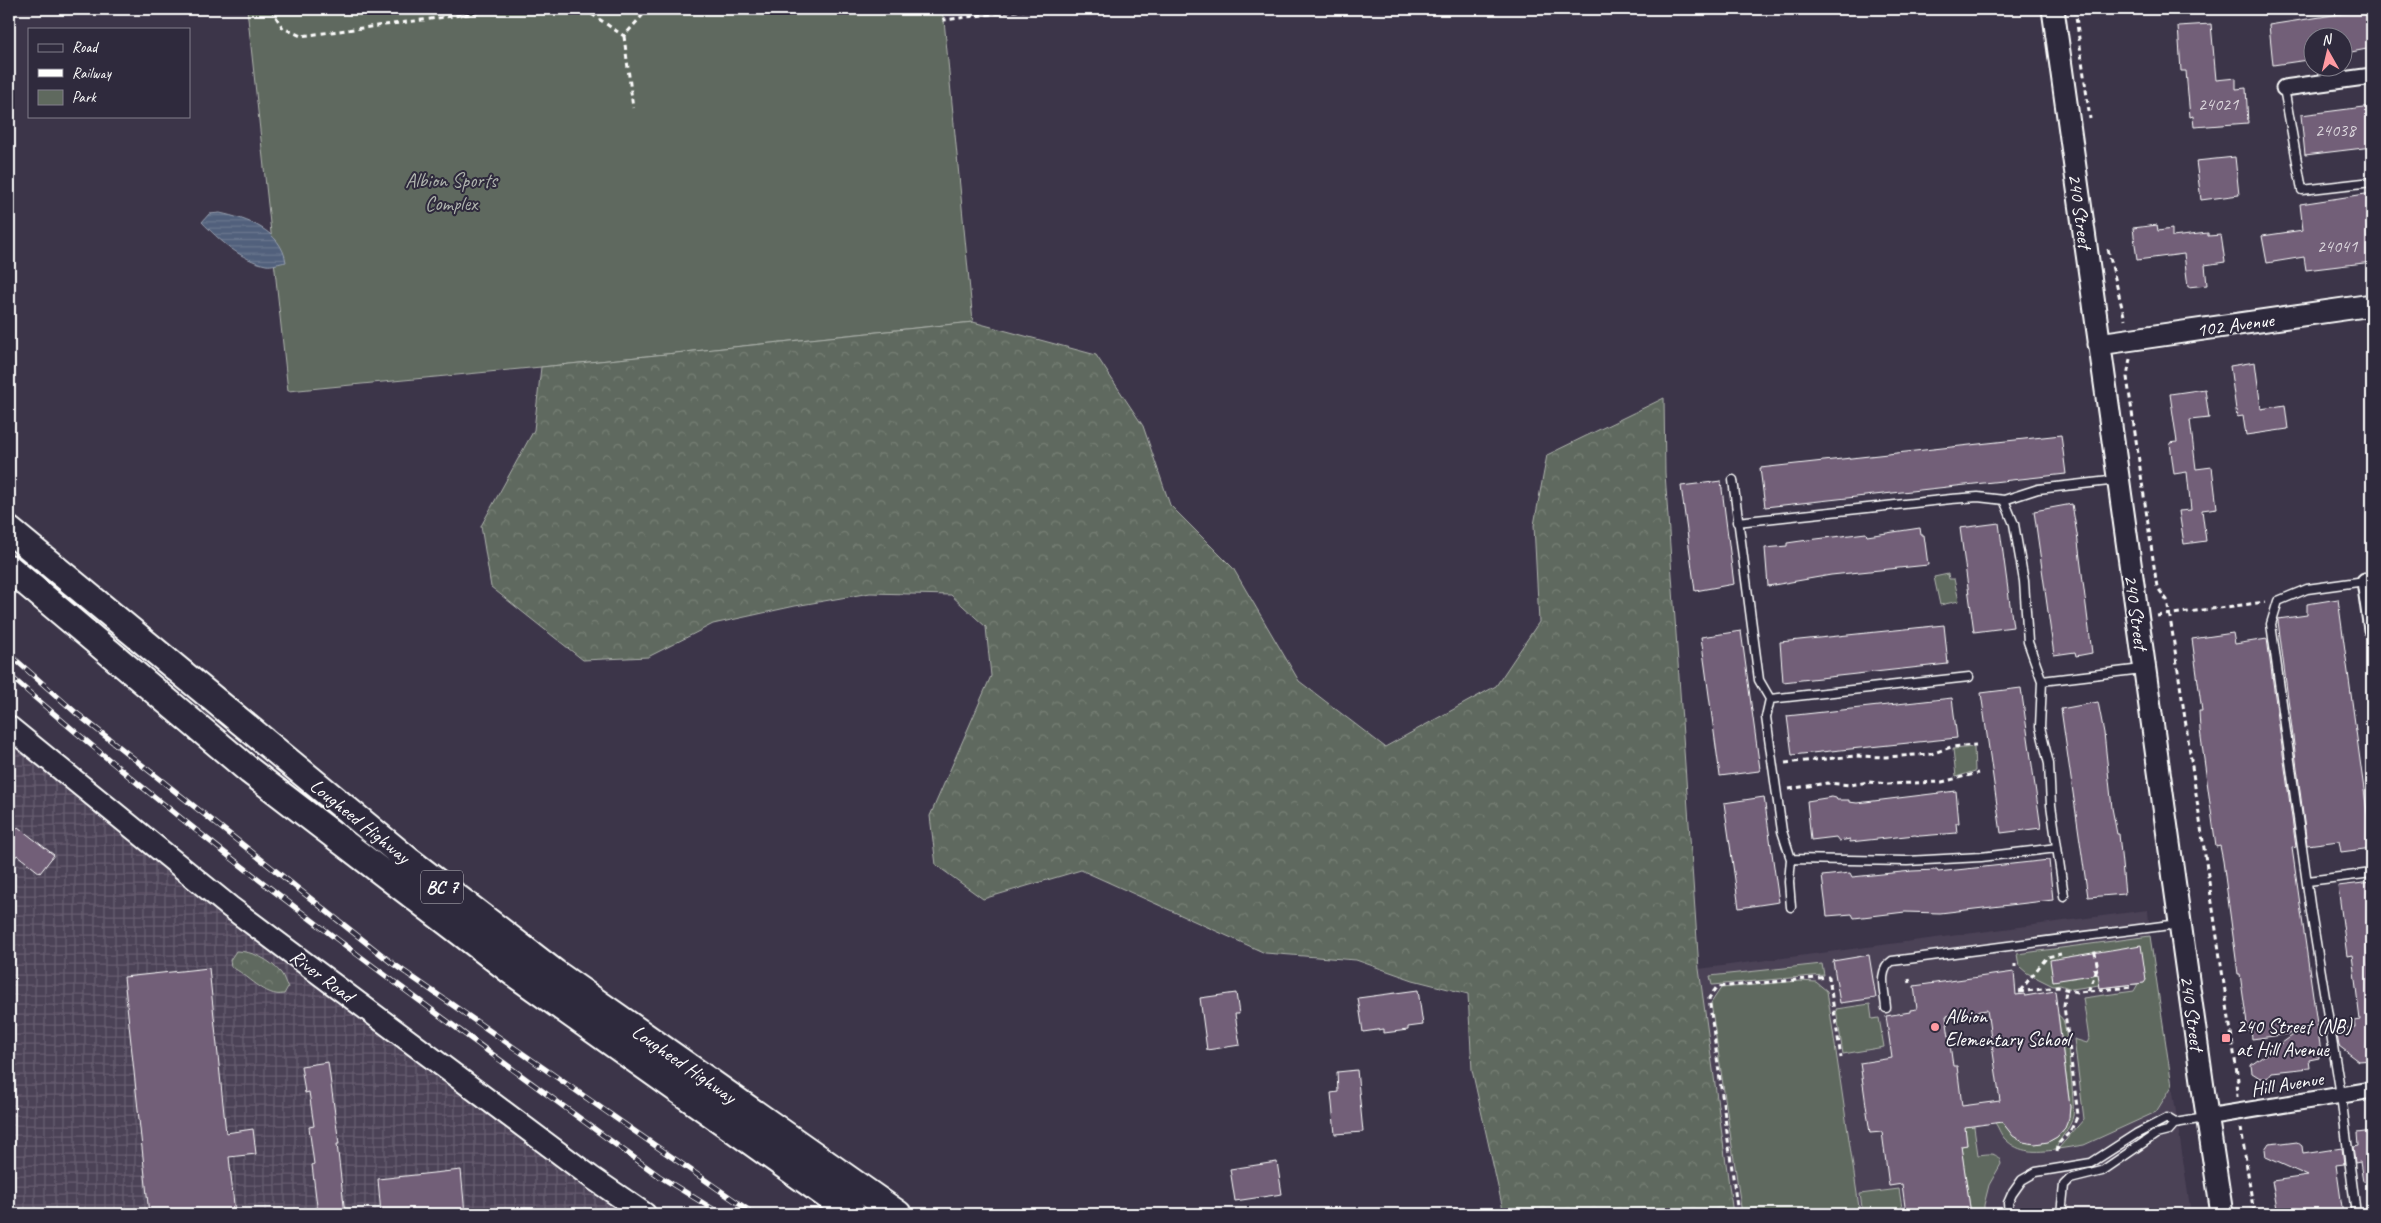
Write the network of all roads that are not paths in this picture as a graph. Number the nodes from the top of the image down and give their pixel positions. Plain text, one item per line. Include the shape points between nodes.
1 (2053, 9) edge
2 (2372, 76) edge
3 (2284, 88) joint
4 (2372, 182) edge
5 (2372, 305) edge
6 (2099, 344) junction
7 (1733, 480) dead end
8 (2118, 480) junction
9 (2004, 500) junction
10 (1737, 522) junction
11 (9, 530) edge
12 (9, 568) edge
13 (2365, 581) joint
14 (2372, 630) edge
15 (2144, 669) junction
16 (1969, 677) dead end
17 (2042, 681) junction
18 (1770, 699) junction
19 (9, 727) edge
20 (2057, 848) junction
21 (1791, 858) junction
22 (2372, 872) edge
23 (2308, 881) junction
24 (2064, 896) dead end
25 (1791, 908) dead end
26 (2180, 923) junction
27 (1886, 1008) dead end
28 (2372, 1090) edge
29 (2341, 1095) junction
30 (2207, 1117) junction
31 (2175, 1123) junction
32 (645, 1214) edge
33 (853, 1214) edge
34 (898, 1214) edge
35 (2009, 1214) edge
36 (2061, 1214) edge
37 (2222, 1214) edge
38 (2356, 1214) edge

1 - 6 main road, 240 Street
2 - 3 street
3 - 4 lane via 2302,190
5 - 6 main road, 102 Avenue
6 - 8 main road, 240 Street
7 - 10 lane
8 - 9 lane via 2038,489
8 - 15 main road, 240 Street
9 - 10 lane via 1952,499
9 - 17 lane via 2014,524 2024,581 2028,642
10 - 18 lane via 1759,680
11 - 34 highway, Lougheed Highway / BC 7 via 416,866 555,973
12 - 33 highway, Lougheed Highway / BC 7 via 250,771 515,974
13 - 14 street
13 - 23 lane via 2307,589 2278,601 2271,624
15 - 17 lane
15 - 26 main road, 240 Street
16 - 18 lane
17 - 20 lane via 2040,727 2049,764
18 - 21 lane via 1766,717 1782,831
19 - 32 main road, River Road via 230,907
20 - 21 lane via 1907,861
20 - 24 lane
21 - 25 lane
22 - 23 lane
23 - 29 lane
26 - 27 lane via 1892,961 1886,964 1883,974
26 - 30 main road, 240 Street
28 - 29 street, Hill Avenue
29 - 30 street, Hill Avenue
29 - 38 lane
30 - 31 lane
30 - 37 main road, 240 Street
31 - 35 lane via 2167,1118 2092,1163 2036,1172 2022,1180 2012,1194 2008,1203
31 - 36 lane via 2168,1131 2156,1134 2102,1171 2070,1179 2064,1185

